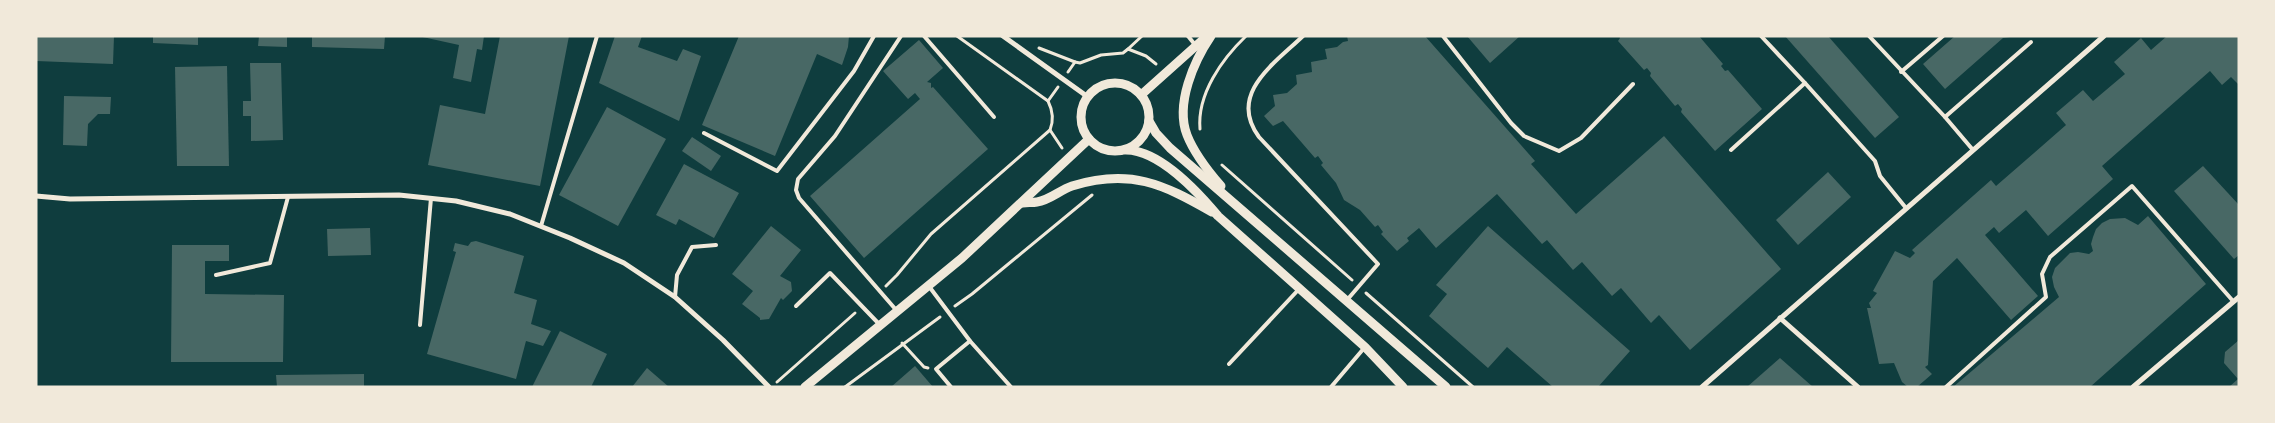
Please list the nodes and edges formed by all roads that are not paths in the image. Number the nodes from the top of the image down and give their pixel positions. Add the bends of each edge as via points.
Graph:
1 (597, 36) edge
2 (874, 36) edge
3 (901, 36) edge
4 (924, 36) edge
5 (1003, 36) edge
6 (1188, 36) edge
7 (1207, 36) edge
8 (1211, 36) edge
9 (1303, 36) edge
10 (1443, 36) edge
11 (1761, 36) edge
12 (1869, 36) edge
13 (1943, 36) edge
14 (2104, 36) edge
15 (2031, 42) dead end
16 (1196, 46) junction
17 (1901, 72) junction
18 (1634, 84) dead end
19 (1805, 84) junction
20 (1141, 95) junction
21 (1088, 97) junction
22 (994, 117) dead end
23 (1945, 117) junction
24 (1149, 121) junction
25 (704, 133) dead end
26 (1089, 139) junction
27 (1126, 150) junction
28 (1731, 150) dead end
29 (1973, 150) junction
30 (36, 196) edge
31 (288, 197) junction
32 (431, 198) junction
33 (1022, 203) junction
34 (1906, 208) junction
35 (1218, 216) junction
36 (1248, 216) junction
37 (541, 226) junction
38 (716, 245) dead end
39 (216, 275) dead end
40 (928, 285) junction
41 (1300, 288) junction
42 (675, 297) junction
43 (2239, 297) edge
44 (1347, 300) junction
45 (2233, 301) junction
46 (796, 306) dead end
47 (897, 311) junction
48 (1780, 318) junction
49 (420, 325) dead end
50 (880, 325) junction
51 (970, 341) junction
52 (1365, 347) junction
53 (1230, 364) dead end
54 (770, 387) edge
55 (805, 387) edge
56 (951, 387) edge
57 (1011, 387) edge
58 (1331, 387) edge
59 (1403, 387) edge
60 (1446, 387) edge
61 (1702, 387) edge
62 (1858, 387) edge
63 (1946, 387) edge
64 (2134, 387) edge

1 - 37 lane
2 - 25 lane via 854,71 777,170
3 - 47 lane via 835,136 798,179 796,190 799,198
4 - 22 lane
5 - 21 street
6 - 16 lane
7 - 16 street
8 - 36 street via 1190,80 1185,101 1185,125 1197,153 1215,179
9 - 44 lane via 1256,81 1251,91 1249,116 1259,137 1378,264
10 - 18 lane via 1524,136 1560,151 1581,138
11 - 19 lane
12 - 17 lane
13 - 17 lane
14 - 29 street
15 - 23 lane
16 - 20 street
17 - 23 lane
19 - 28 lane
19 - 34 lane via 1875,161 1880,176
20 - 21 street via 1125,84 1115,83 1097,89
20 - 24 street via 1146,102
21 - 26 street via 1081,116
23 - 29 lane
24 - 27 street via 1138,143
24 - 36 street via 1163,141
26 - 27 street via 1099,148
26 - 33 street
27 - 35 street via 1137,150 1159,161 1204,199
29 - 34 street
30 - 31 street via 70,199
31 - 32 street via 399,195
31 - 39 lane via 270,263
32 - 37 street via 510,214
32 - 49 lane
33 - 35 street via 1036,203 1087,182 1121,178 1148,181 1179,193
33 - 40 street
34 - 48 street
35 - 41 street
36 - 44 street
37 - 42 street via 624,263
38 - 42 lane via 692,247 677,275
40 - 47 street
40 - 51 lane
41 - 52 street
41 - 53 lane
42 - 54 street
43 - 45 street
44 - 60 street
45 - 63 lane via 2132,186 2050,257 2042,274 2046,297
45 - 64 street
46 - 50 lane via 830,273
47 - 50 street
48 - 61 street
48 - 62 street
50 - 55 street
51 - 56 lane via 936,369
51 - 57 lane
52 - 58 lane
52 - 59 street

